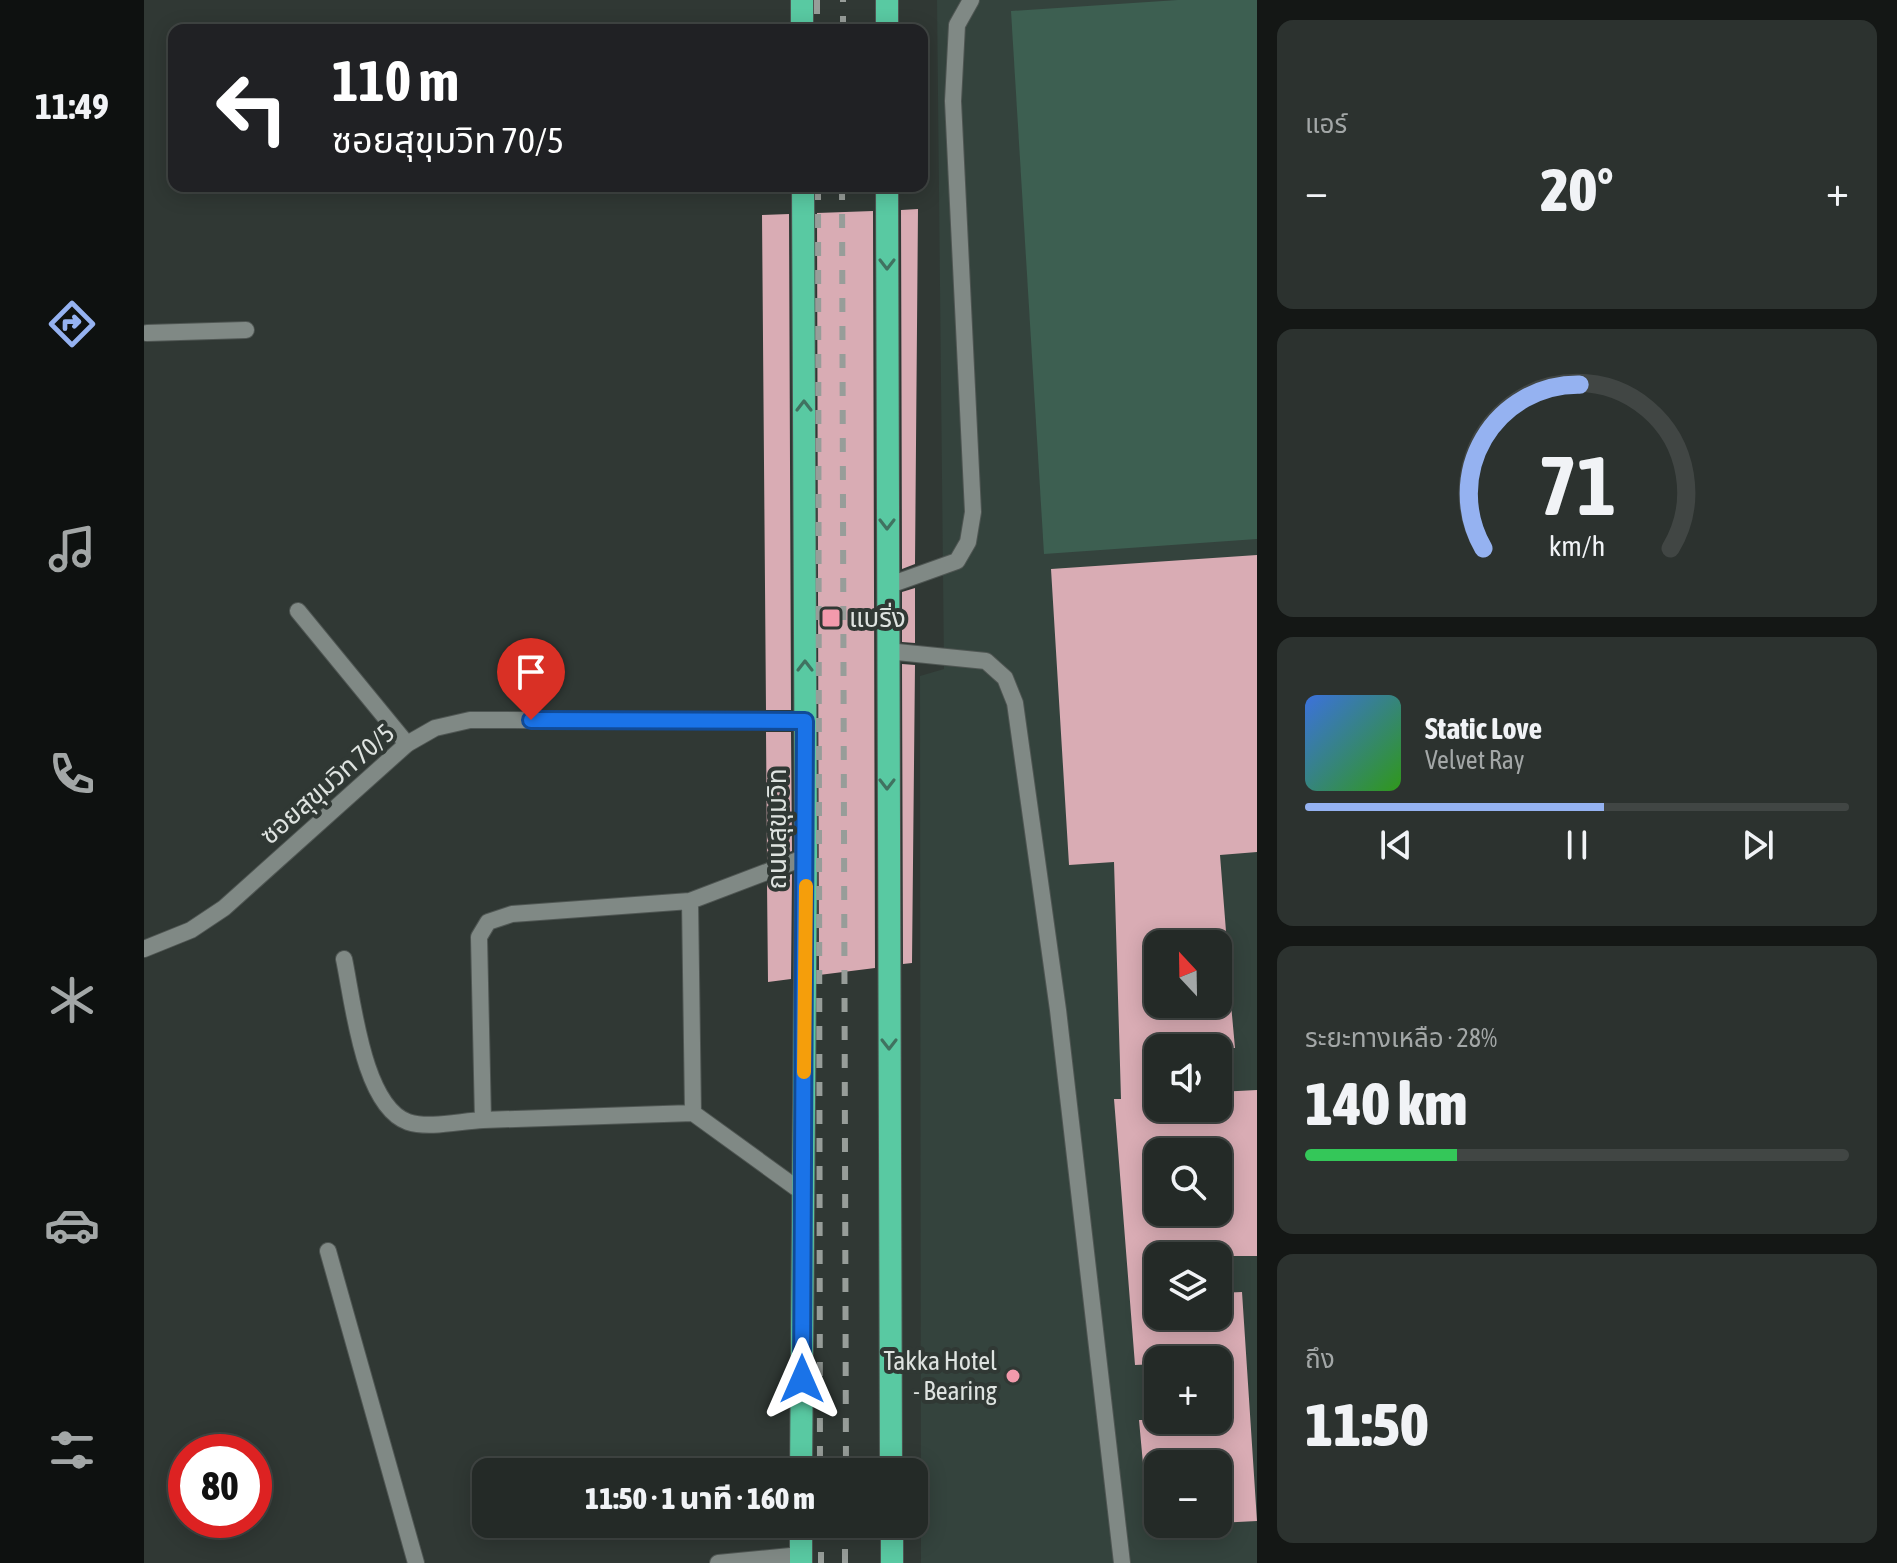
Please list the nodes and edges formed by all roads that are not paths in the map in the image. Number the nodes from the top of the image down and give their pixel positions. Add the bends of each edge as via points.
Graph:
1 (802, 0) edge
2 (887, 0) edge
3 (971, 0) edge
4 (802, 24) edge
5 (887, 24) edge
6 (803, 192) edge
7 (887, 192) edge
8 (246, 330) dead end
9 (147, 333) dead end
10 (887, 586) junction
11 (298, 611) dead end
12 (887, 651) junction
13 (805, 721) junction
14 (407, 744) junction
15 (806, 857) junction
16 (690, 901) junction
17 (144, 949) edge
18 (344, 959) dead end
19 (693, 1113) junction
20 (483, 1120) junction
21 (802, 1192) junction
22 (328, 1251) dead end
23 (801, 1458) edge
24 (891, 1458) edge
25 (801, 1538) edge
26 (892, 1538) edge
27 (801, 1559) edge
28 (416, 1563) edge
29 (718, 1563) edge
30 (892, 1563) edge
31 (1122, 1563) edge

1 - 4 highway
2 - 5 highway
3 - 10 street via 957,25 953,101 973,512 968,542 957,561
13 -> 6 highway, ถนนสุขุมวิท
7 -> 10 highway
8 - 9 street
10 - 12 highway
11 - 14 street
12 -> 24 highway
12 - 31 street via 986,661 1005,678 1015,703 1058,1010
13 - 14 street, ซอยสุขุมวิท 70/5 via 470,720 435,728
13 - 15 highway, ถนนสุขุมวิท
14 - 17 street, ซอยสุขุมวิท 70/5 via 224,908 191,930
15 - 16 street
15 - 21 highway, ถนนสุขุมวิท
16 - 19 street
16 - 20 street via 512,914 488,922 479,937
18 - 20 street via 381,1101 412,1123
19 - 20 street
19 - 21 street
21 - 23 highway, ถนนสุขุมวิท
22 - 28 street
25 - 27 highway
26 - 30 highway
27 - 29 street

